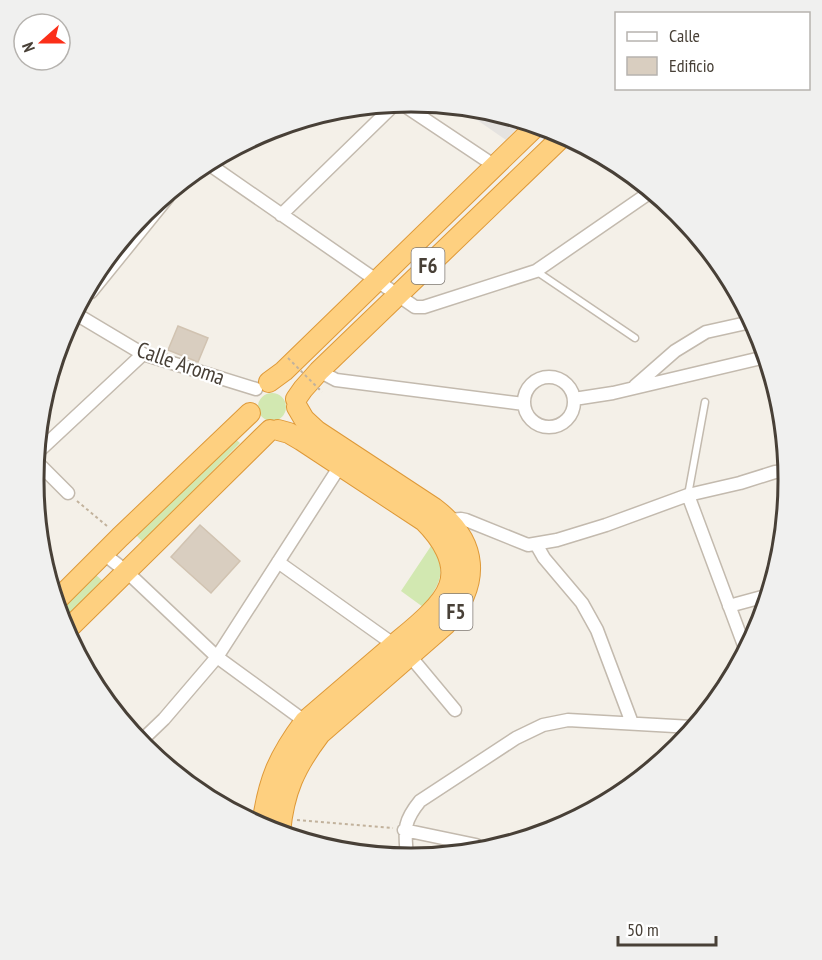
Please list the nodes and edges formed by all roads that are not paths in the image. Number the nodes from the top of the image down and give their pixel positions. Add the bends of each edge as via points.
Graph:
1 (414, 112) edge
2 (386, 113) edge
3 (530, 132) edge
4 (557, 142) edge
5 (495, 166) junction
6 (216, 169) edge
7 (644, 196) edge
8 (281, 215) junction
9 (128, 246) edge
10 (113, 265) edge
11 (536, 271) junction
12 (375, 281) junction
13 (397, 296) junction
14 (81, 317) edge
15 (744, 324) edge
16 (636, 338) dead end
17 (143, 354) junction
18 (758, 359) edge
19 (319, 371) junction
20 (263, 386) junction
21 (631, 389) junction
22 (574, 399) junction
23 (705, 402) dead end
24 (296, 403) junction
25 (524, 404) junction
26 (250, 413) junction
27 (274, 430) junction
28 (45, 445) edge
29 (340, 466) junction
30 (44, 469) edge
31 (778, 472) edge
32 (68, 493) road end
33 (687, 495) junction
34 (436, 516) junction
35 (536, 544) junction
36 (104, 554) junction
37 (278, 562) junction
38 (127, 572) junction
39 (62, 595) edge
40 (759, 598) edge
41 (729, 606) junction
42 (73, 625) edge
43 (742, 640) edge
44 (402, 650) junction
45 (217, 657) junction
46 (455, 710) dead end
47 (632, 723) junction
48 (683, 726) edge
49 (313, 727) junction
50 (147, 735) edge
51 (263, 817) edge
52 (281, 824) edge
53 (404, 830) junction
54 (466, 843) edge
55 (406, 848) edge

1 - 5 street
2 - 8 street
3 - 5 highway, F6
4 - 13 highway, F6
5 - 12 highway, F6
6 - 8 street
7 - 11 street
8 - 12 street
9 - 10 street
11 - 13 street via 424,307 415,307
11 - 16 lane
12 - 13 street
12 - 20 highway, F6 via 284,371
13 - 19 highway, F6
14 - 17 street, Calle Aroma
15 - 21 street via 706,332 675,351
17 - 20 street, Calle Aroma
17 - 28 street
18 - 21 street
19 - 24 highway, F6
19 - 25 street via 336,380
20 - 24 highway, F5 via 282,384 293,393
20 - 26 highway via 252,394
21 - 22 street
22 - 25 street via 566,383 551,377 528,387
22 - 25 street via 572,414 552,428 530,419
23 - 33 lane
24 - 27 highway via 291,422
24 - 34 highway, F5 via 304,419 317,431
26 - 27 highway, F5 via 257,424
26 - 36 highway
27 - 29 highway, F5 via 301,440
27 - 38 highway
29 - 34 highway, F5
29 - 37 street
30 - 32 street
31 - 33 street
33 - 35 street via 606,525
33 - 41 street
34 - 35 street via 466,520 528,545
34 - 44 highway, F5 via 435,532 451,568 450,586
35 - 47 street via 582,603 597,630
36 - 38 street
36 - 39 highway
37 - 44 street
37 - 45 street
38 - 42 highway
38 - 45 street
40 - 41 street
41 - 43 street
44 - 46 street
44 - 49 highway, F5
45 - 49 street
45 - 50 street
47 - 48 street
47 - 53 street via 568,720 529,730 420,801
49 - 51 highway, F5 via 292,739 280,759 266,796
49 - 52 highway, F5 via 288,789
53 - 54 street
53 - 55 street

